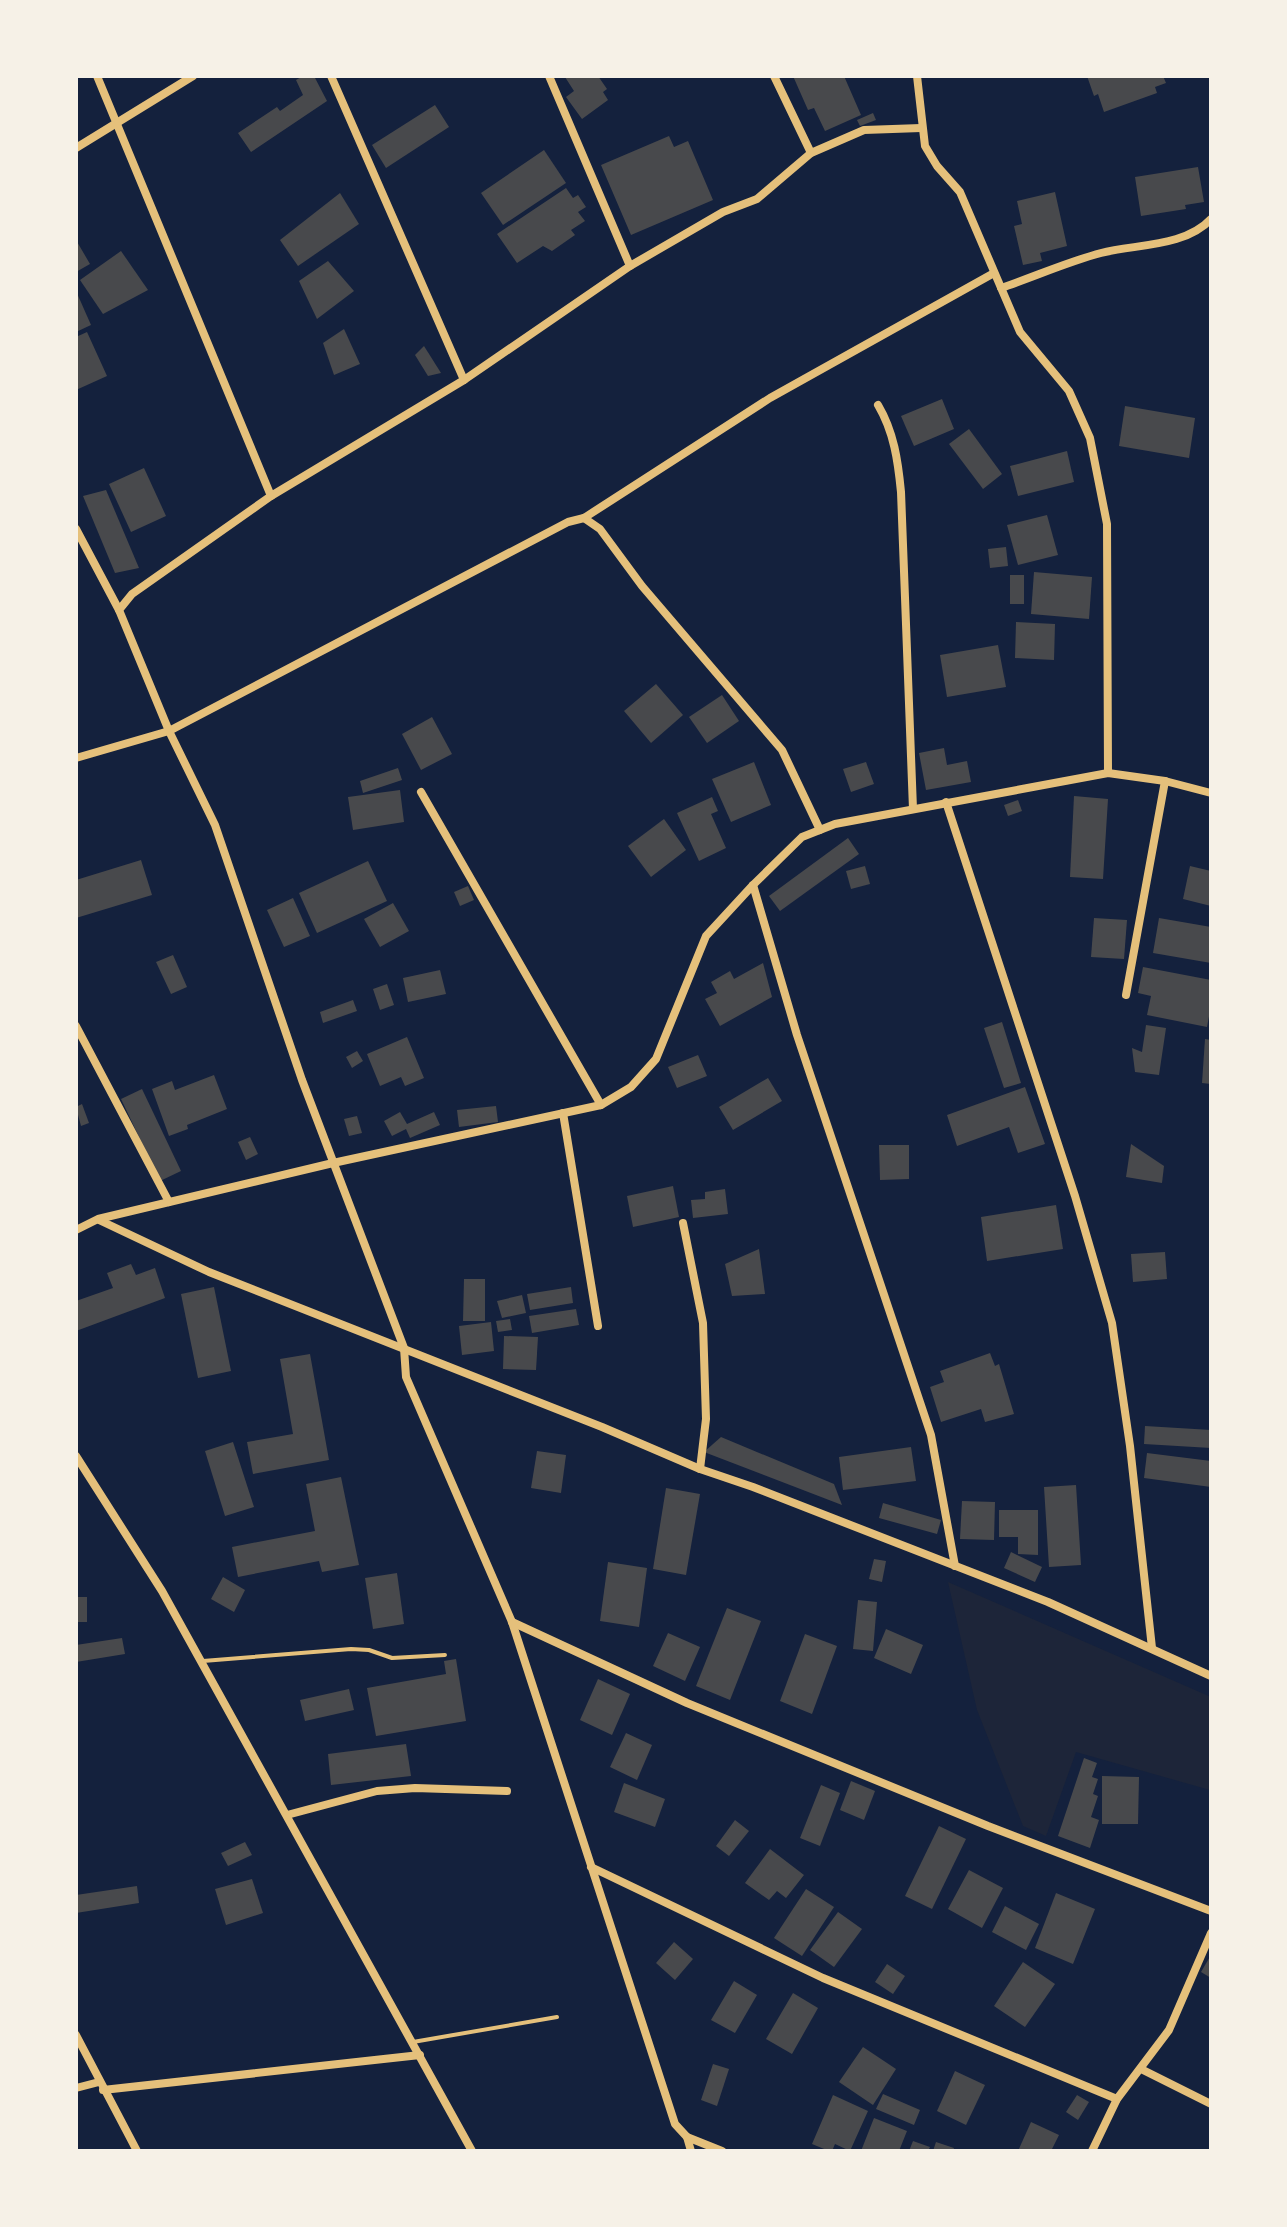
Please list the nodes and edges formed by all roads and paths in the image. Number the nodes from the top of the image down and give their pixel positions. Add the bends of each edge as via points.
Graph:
1 (97, 76) edge
2 (193, 76) edge
3 (331, 76) edge
4 (549, 76) edge
5 (774, 76) edge
6 (917, 76) edge
7 (115, 124) junction
8 (921, 128) junction
9 (76, 148) edge
10 (811, 153) junction
11 (1211, 219) edge
12 (630, 266) junction
13 (994, 273) junction
14 (1001, 288) junction
15 (464, 380) junction
16 (878, 405) dead end
17 (271, 496) junction
18 (584, 518) junction
19 (76, 529) edge
20 (85, 549) junction
21 (76, 554) edge
22 (119, 610) junction
23 (169, 731) junction
24 (76, 758) edge
25 (1108, 773) junction
26 (1165, 781) junction
27 (421, 792) dead end
28 (1211, 793) edge
29 (946, 802) junction
30 (913, 809) junction
31 (820, 830) junction
32 (753, 885) junction
33 (1126, 995) dead end
34 (76, 1026) edge
35 (601, 1105) junction
36 (563, 1113) junction
37 (333, 1163) junction
38 (169, 1202) junction
39 (98, 1219) junction
40 (683, 1223) dead end
41 (76, 1230) edge
42 (598, 1326) dead end
43 (404, 1348) junction
44 (76, 1456) edge
45 (700, 1469) junction
46 (955, 1566) junction
47 (512, 1622) junction
48 (1152, 1648) junction
49 (445, 1655) dead end
50 (201, 1661) junction
51 (1211, 1676) edge
52 (507, 1791) dead end
53 (287, 1815) junction
54 (591, 1867) junction
55 (1211, 1911) edge
56 (1211, 1933) edge
57 (557, 2017) dead end
58 (76, 2035) edge
59 (413, 2042) junction
60 (420, 2055) junction
61 (1141, 2069) junction
62 (101, 2086) junction
63 (76, 2088) edge
64 (1117, 2099) junction
65 (1211, 2104) edge
66 (687, 2137) junction
67 (137, 2151) edge
68 (472, 2151) edge
69 (691, 2151) edge
70 (722, 2151) edge
71 (1092, 2151) edge

1 - 7 street
2 - 7 street
3 - 15 street
4 - 12 street
5 - 10 street
6 - 8 street
7 - 9 street
7 - 17 street
8 - 10 street via 864,130
8 - 13 street via 937,166 960,192
10 - 12 street via 757,199 723,212
11 - 14 street via 1201,230 1180,238 1100,253
12 - 15 street
13 - 14 street
13 - 18 street via 782,391
14 - 25 street via 1020,332 1069,391 1090,438 1107,524
15 - 17 street
16 - 30 street via 892,434 901,492
17 - 22 street via 132,594
18 - 23 street
18 - 31 street via 600,529 782,750
19 - 20 street
20 - 21 street
20 - 22 street
22 - 23 street
23 - 24 street
23 - 37 street via 215,825
25 - 26 street
25 - 29 street
26 - 28 street
26 - 33 street
27 - 35 street
29 - 30 street
29 - 48 street via 1112,1323
30 - 31 street
31 - 32 street via 802,837
32 - 35 street via 706,936 656,1059 631,1087
32 - 46 street via 797,1035 931,1435
34 - 38 street
35 - 36 street
36 - 37 street
36 - 42 street
37 - 38 street
37 - 43 street
38 - 39 street
39 - 41 street
39 - 43 street via 209,1272
40 - 45 street via 703,1323 706,1419
43 - 45 street
43 - 47 street via 406,1377
44 - 50 street
45 - 46 street
46 - 48 street
47 - 54 street
47 - 55 street via 687,1703
48 - 51 street
49 - 50 lane via 392,1658 351,1649
50 - 53 street
52 - 53 street via 377,1791
53 - 59 street
54 - 64 street via 823,1978
54 - 66 street via 675,2124
56 - 61 street via 1169,2030
57 - 59 lane
58 - 62 street
59 - 60 street
60 - 62 street
60 - 68 street
61 - 64 street
61 - 65 street
62 - 63 street
62 - 67 street
64 - 71 street
66 - 69 street
66 - 70 street

